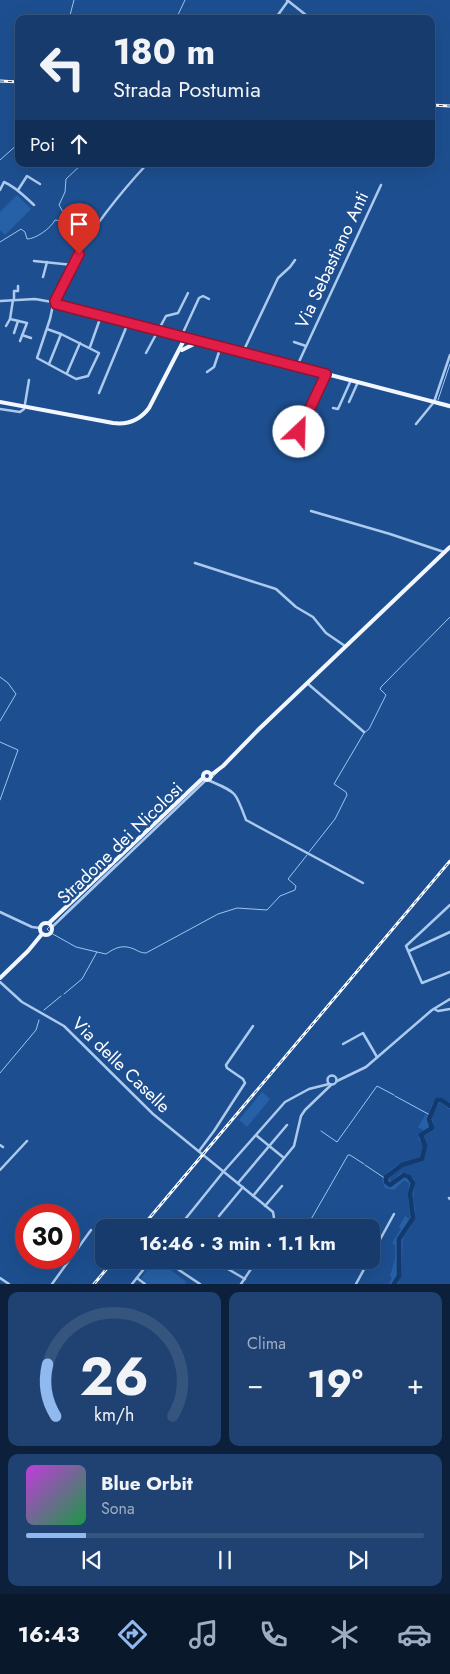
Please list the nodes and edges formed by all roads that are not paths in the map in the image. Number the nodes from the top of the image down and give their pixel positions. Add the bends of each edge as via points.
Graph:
1 (288, 0) edge
2 (278, 15) edge
3 (306, 15) edge
4 (144, 167) edge
5 (0, 180) edge
6 (4, 182) junction
7 (40, 184) dead end
8 (381, 185) dead end
9 (0, 190) edge
10 (18, 190) junction
11 (34, 204) dead end
12 (295, 260) dead end
13 (34, 261) dead end
14 (47, 262) junction
15 (73, 265) junction
16 (43, 277) dead end
17 (18, 286) dead end
18 (188, 293) dead end
19 (14, 300) junction
20 (209, 300) dead end
21 (0, 301) edge
22 (54, 303) junction
23 (101, 316) junction
24 (10, 319) junction
25 (18, 321) junction
26 (128, 322) junction
27 (6, 326) dead end
28 (47, 329) junction
29 (159, 330) junction
30 (14, 334) dead end
31 (61, 334) junction
32 (22, 335) junction
33 (31, 338) dead end
34 (20, 341) dead end
35 (186, 341) junction
36 (294, 342) dead end
37 (80, 343) junction
38 (221, 346) junction
39 (306, 346) junction
40 (90, 347) junction
41 (243, 352) junction
42 (146, 353) dead end
43 (450, 356) edge
44 (49, 364) junction
45 (297, 366) junction
46 (207, 372) dead end
47 (67, 373) junction
48 (326, 374) junction
49 (30, 380) dead end
50 (351, 380) junction
51 (358, 382) junction
52 (99, 393) dead end
53 (0, 402) edge
54 (349, 402) dead end
55 (434, 402) junction
56 (22, 406) junction
57 (450, 406) edge
58 (333, 408) dead end
59 (0, 409) edge
60 (416, 424) dead end
61 (299, 432) dead end
62 (311, 511) dead end
63 (448, 550) edge
64 (195, 563) dead end
65 (345, 646) junction
66 (307, 683) junction
67 (364, 732) dead end
68 (207, 778) junction
69 (363, 883) dead end
70 (450, 905) edge
71 (0, 912) edge
72 (50, 925) junction
73 (40, 928) junction
74 (450, 933) edge
75 (42, 934) junction
76 (409, 951) junction
77 (450, 972) edge
78 (0, 978) edge
79 (0, 982) edge
80 (450, 998) edge
81 (434, 1009) junction
82 (450, 1009) edge
83 (253, 1026) dead end
84 (343, 1044) dead end
85 (377, 1058) junction
86 (350, 1075) junction
87 (335, 1076) junction
88 (328, 1078) junction
89 (337, 1081) junction
90 (330, 1084) junction
91 (318, 1085) junction
92 (287, 1125) dead end
93 (256, 1135) junction
94 (27, 1141) dead end
95 (269, 1146) junction
96 (199, 1150) junction
97 (284, 1158) junction
98 (0, 1170) edge
99 (224, 1171) junction
100 (238, 1183) junction
101 (282, 1186) dead end
102 (243, 1187) junction
103 (253, 1196) junction
104 (265, 1206) junction
105 (394, 1214) dead end
106 (219, 1216) dead end
107 (185, 1219) edge
108 (273, 1219) edge
109 (91, 1230) dead end
110 (380, 1240) edge
111 (144, 1269) edge
112 (177, 1269) edge
113 (228, 1269) edge
114 (251, 1269) edge
115 (364, 1269) edge
116 (0, 1278) edge
117 (137, 1278) junction
118 (245, 1279) junction
119 (9, 1284) edge
120 (52, 1284) edge
121 (132, 1284) edge
122 (145, 1284) edge
123 (200, 1284) edge
124 (241, 1284) edge
125 (356, 1284) edge

1 - 2 street
1 - 3 street
4 - 15 street via 85,242
5 - 6 street
6 - 9 street
6 - 10 street
7 - 10 street via 27,176
8 - 39 street, Via Sebastiano Anti
10 - 11 street
12 - 41 street via 278,278
13 - 14 street
14 - 15 street
14 - 16 street
15 - 22 street
17 - 19 street
18 - 29 street via 178,313 166,316
19 - 21 street
19 - 22 street via 35,299
19 - 24 street
20 - 35 street via 203,296 199,298
22 - 23 street
22 - 28 street
23 - 26 street
23 - 40 street
24 - 25 street
24 - 27 street
25 - 30 street
25 - 32 street via 27,323
26 - 29 street
26 - 52 street
28 - 31 street
28 - 44 street via 37,358
29 - 35 street
29 - 42 street
31 - 37 street
31 - 44 street
32 - 33 street
32 - 34 street
35 - 38 main road
35 - 56 main road via 150,407 133,422 115,424
36 - 39 street, Via Sebastiano Anti
37 - 40 street
37 - 47 street
38 - 41 main road
38 - 46 street via 214,367
39 - 45 street, Via Sebastiano Anti
40 - 47 street via 100,353 88,376 76,379
41 - 45 main road
43 - 55 street
44 - 47 street
45 - 48 main road
48 - 50 main road
48 - 61 street
49 - 56 street
50 - 51 main road
50 - 58 street via 338,410
51 - 54 street
51 - 55 main road
53 - 56 main road
55 - 57 main road
55 - 60 street
56 - 59 street via 20,412
62 - 63 street, Stradone dei Nicolosi
63 - 65 main road, Stradone dei Nicolosi
64 - 65 street via 276,589
65 - 66 main road, Stradone dei Nicolosi
66 - 67 street
66 - 68 main road, Stradone dei Nicolosi
68 - 69 street, Stradone dei Nicolosi via 234,793 246,820
68 - 72 main road, Stradone dei Nicolosi
70 - 76 street via 406,946
71 - 73 street
72 - 73 main road, Stradone dei Nicolosi via 43,924
72 - 75 main road, Stradone dei Nicolosi via 50,934
73 - 75 main road
74 - 76 street
75 - 78 main road
76 - 77 street via 422,983
79 - 96 street, Via delle Caselle via 22,1002 64,1026 146,1108
80 - 81 street
81 - 82 street
81 - 85 street
83 - 96 street via 226,1065 245,1083
84 - 85 street via 363,1032
85 - 86 street
86 - 87 street
86 - 89 street
87 - 88 street
87 - 89 street
88 - 90 street
88 - 91 street
89 - 90 street
90 - 91 street
90 - 97 street via 301,1116 294,1146
91 - 93 street via 285,1102
92 - 95 street
93 - 95 street
93 - 99 street
94 - 98 street
95 - 97 street
95 - 100 street
96 - 99 street, Via delle Caselle
97 - 103 street
99 - 100 street, Via delle Caselle
99 - 107 street
100 - 102 street, Via delle Caselle
101 - 104 street
102 - 103 street, Via delle Caselle
102 - 106 street
103 - 104 street, Via delle Caselle
104 - 108 street via 274,1214
105 - 110 street
109 - 120 street
111 - 117 street
112 - 123 street
113 - 118 street
114 - 118 street
115 - 125 street
116 - 119 street
117 - 121 street
117 - 122 street
118 - 124 street

